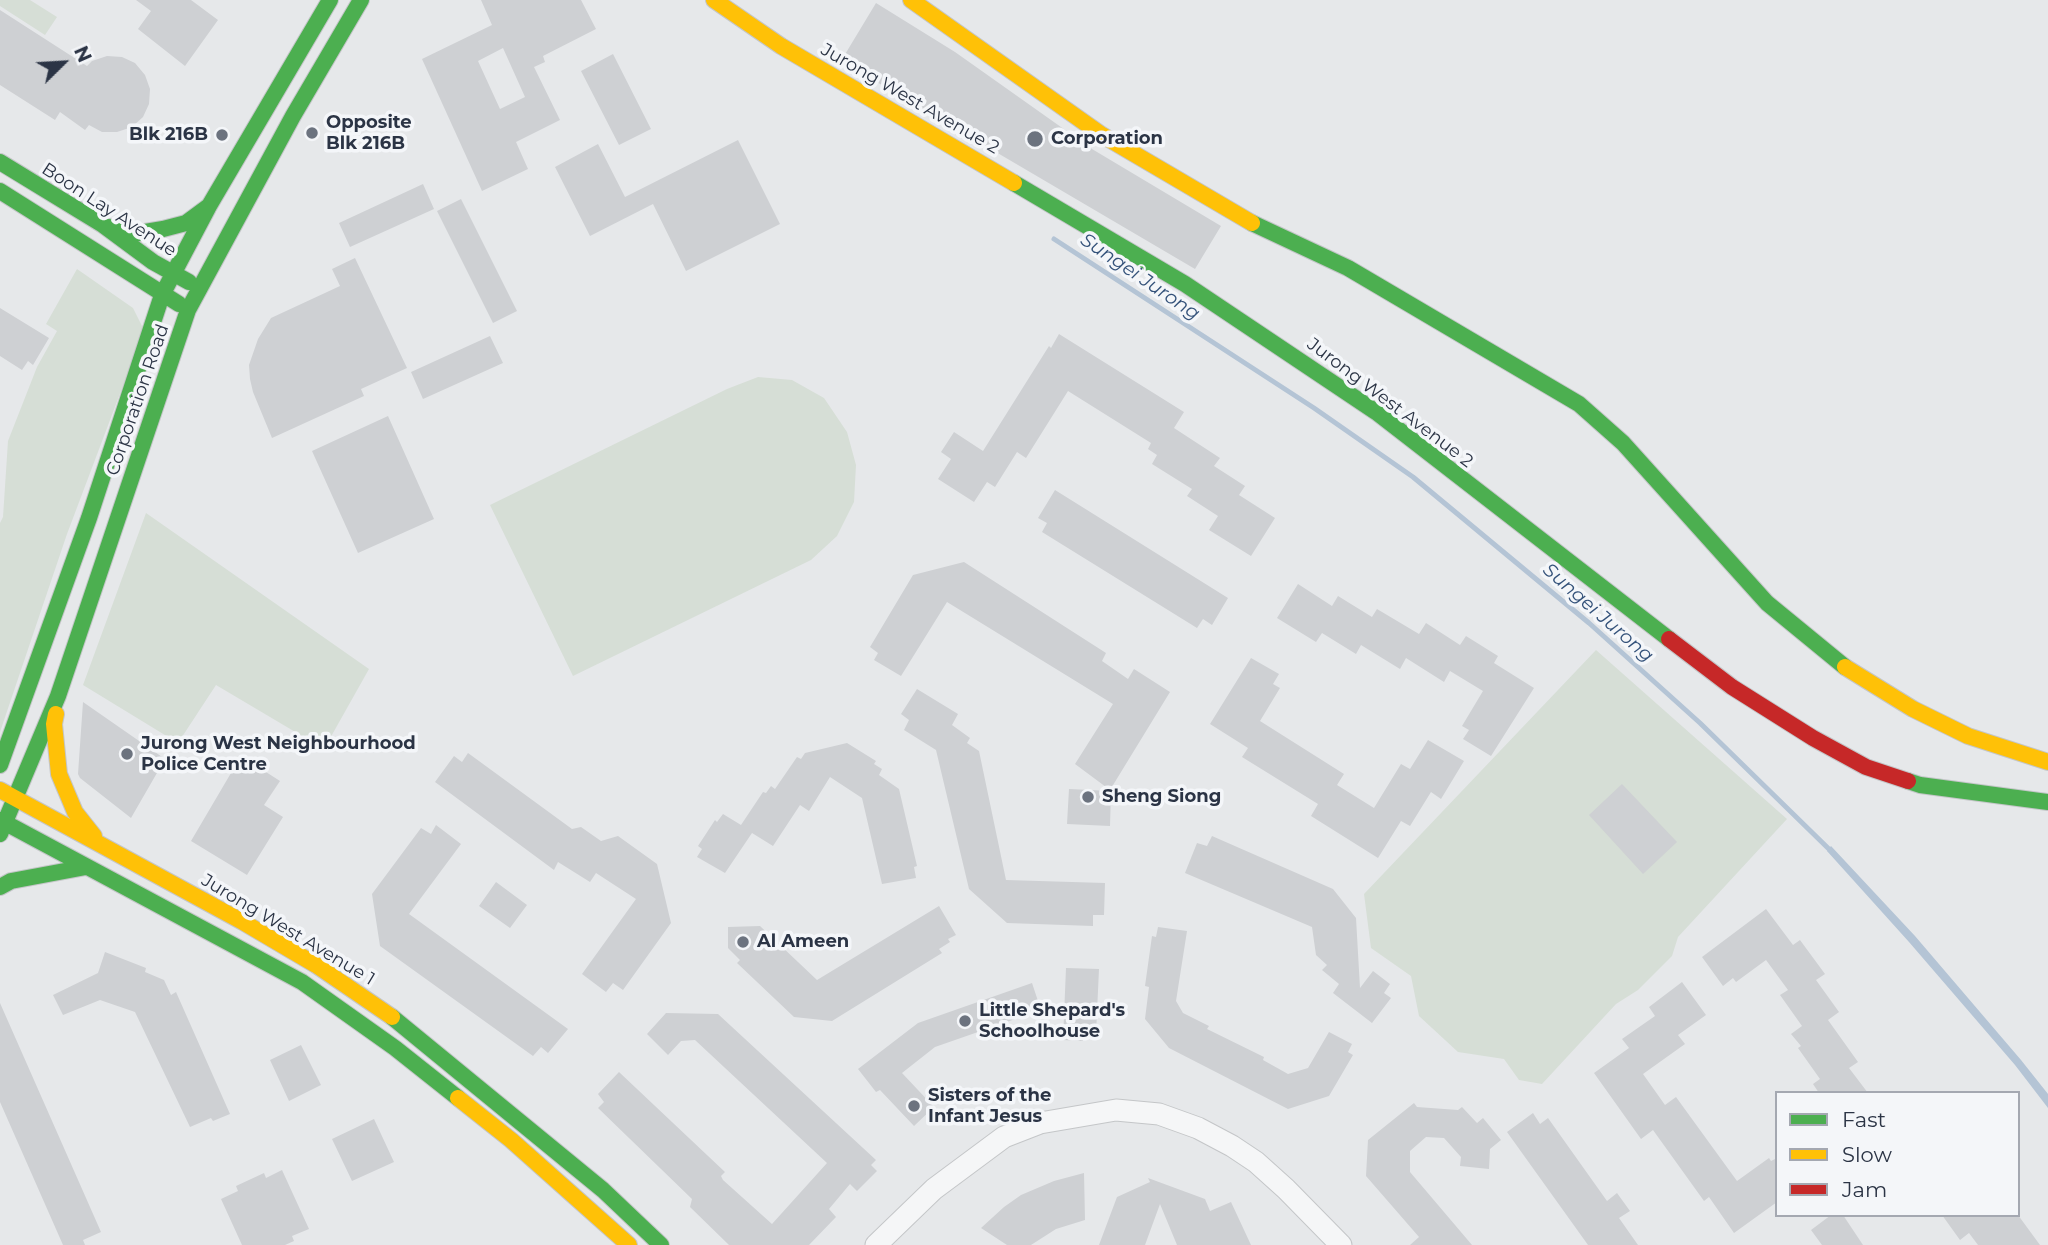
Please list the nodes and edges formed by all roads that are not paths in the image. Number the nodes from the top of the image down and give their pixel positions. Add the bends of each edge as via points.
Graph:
1 (330, 0) edge
2 (361, 0) edge
3 (714, 0) edge
4 (911, 0) edge
5 (0, 162) edge
6 (0, 191) edge
7 (209, 206) junction
8 (103, 225) junction
9 (173, 274) junction
10 (199, 287) junction
11 (162, 295) junction
12 (188, 310) junction
13 (58, 696) junction
14 (2048, 762) edge
15 (0, 765) edge
16 (0, 790) edge
17 (16, 797) junction
18 (2048, 802) edge
19 (2, 826) edge
20 (99, 842) junction
21 (86, 867) junction
22 (0, 887) edge
23 (629, 1245) edge
24 (661, 1245) edge
25 (876, 1245) edge
26 (1341, 1245) edge

1 - 7 main road, Corporation Road
2 - 10 main road, Corporation Road
3 - 18 main road, Jurong West Avenue 2 via 781,46 1174,277 1288,351 1376,412 1732,687 1813,738 1866,767 1920,785
4 - 14 main road via 1102,135 1240,217 1348,268 1579,404 1623,443 1767,603 1827,654 1913,709 1968,736
5 - 8 main road, Boon Lay Avenue
6 - 11 main road
7 - 8 main road via 186,223 133,234
7 - 9 main road, Corporation Road
8 - 9 main road, Boon Lay Avenue
9 - 10 main road, Boon Lay Avenue
9 - 11 main road, Corporation Road
10 - 12 main road, Corporation Road
11 - 12 main road
11 - 15 main road, Corporation Road via 89,518
12 - 13 main road, Corporation Road
13 - 17 main road, Corporation Road
13 - 20 main road via 54,724 59,774 75,812
16 - 17 main road, Jurong West Avenue 1
17 - 19 main road, Corporation Road
17 - 20 main road, Jurong West Avenue 1
19 - 21 main road
20 - 24 main road, Jurong West Avenue 1 via 316,965 407,1028 603,1190
21 - 22 main road
21 - 23 main road via 302,982 511,1140
25 - 26 street via 934,1189 1004,1137 1040,1123 1116,1110 1158,1114 1231,1146 1256,1162

